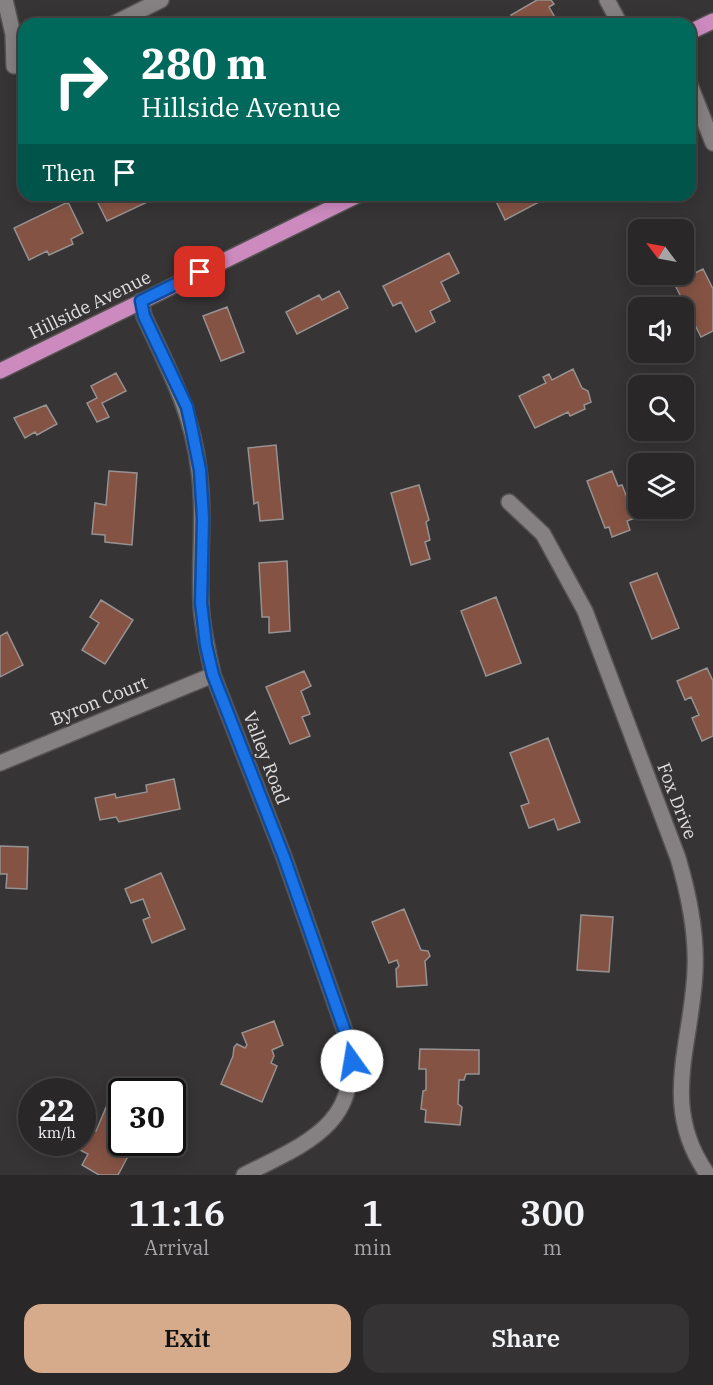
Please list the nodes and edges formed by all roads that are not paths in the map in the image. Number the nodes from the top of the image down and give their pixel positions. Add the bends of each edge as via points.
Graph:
1 (5, 0) edge
2 (161, 0) edge
3 (607, 0) edge
4 (125, 18) edge
5 (617, 18) edge
6 (713, 21) edge
7 (696, 29) edge
8 (13, 66) edge
9 (696, 100) edge
10 (713, 143) edge
11 (346, 201) edge
12 (141, 301) junction
13 (0, 371) edge
14 (509, 502) dead end
15 (213, 675) junction
16 (0, 763) edge
17 (244, 1175) edge
18 (708, 1175) edge

1 - 8 street via 13,34
2 - 4 street
3 - 5 street
6 - 7 main road
9 - 10 street
11 - 12 main road, Hillside Avenue
12 - 13 main road, Hillside Avenue
12 - 15 street, Valley Road via 144,316 187,407 200,470 201,603
14 - 18 street, Fox Drive via 543,534 585,611 681,867 693,922 696,969 680,1094 689,1144
15 - 16 street, Byron Court
15 - 17 street, Valley Road via 284,857 352,1061 346,1100 324,1131

